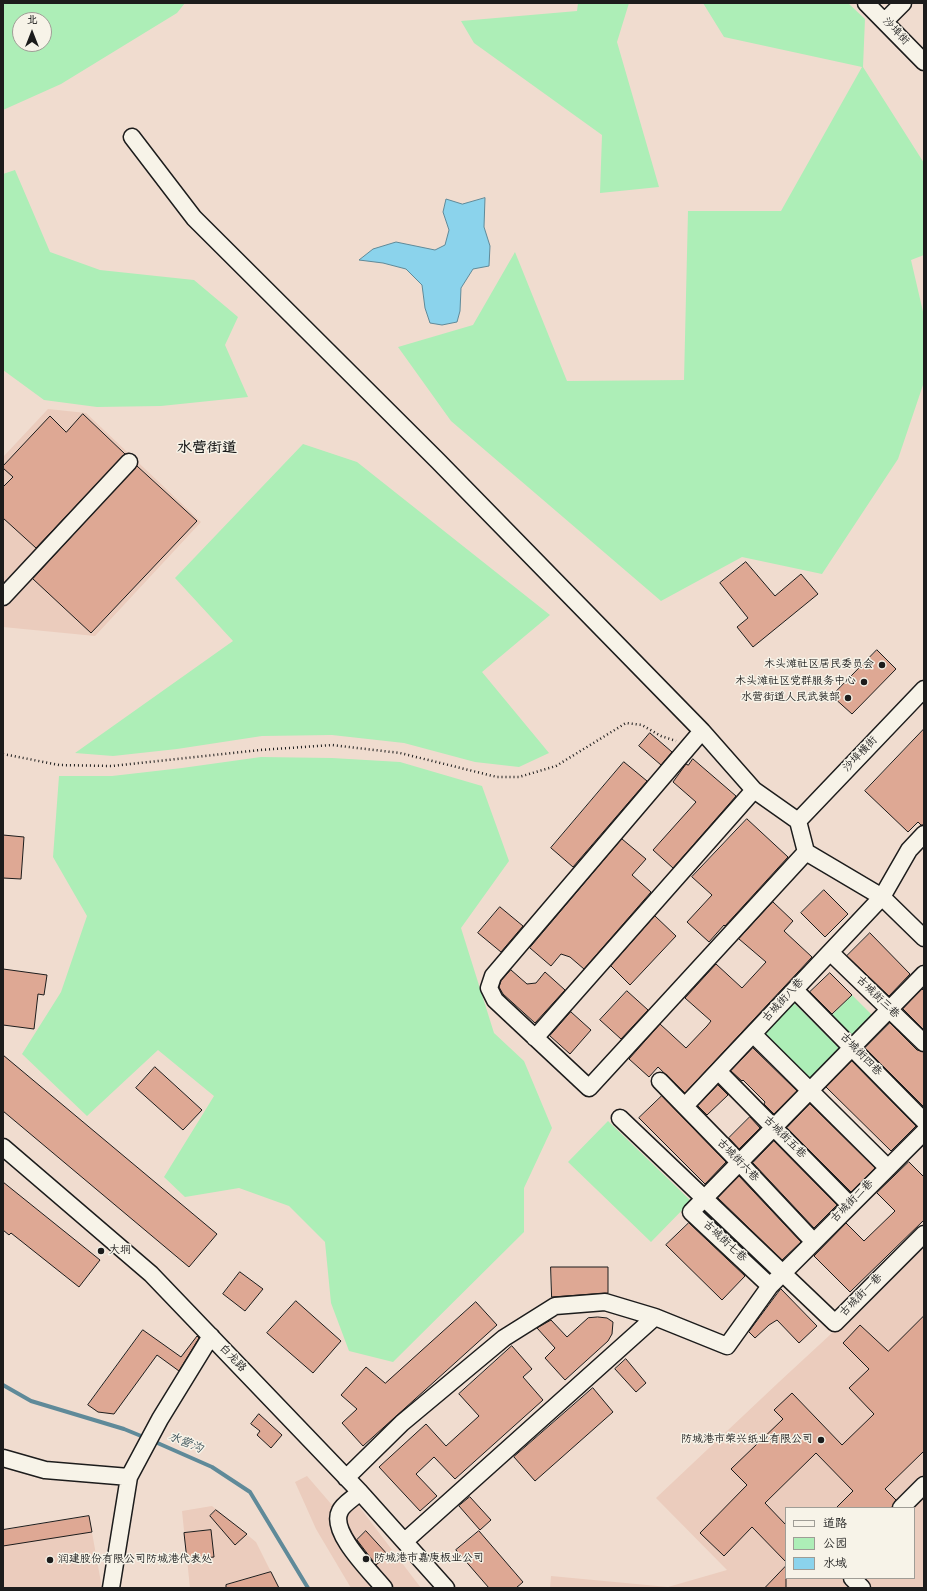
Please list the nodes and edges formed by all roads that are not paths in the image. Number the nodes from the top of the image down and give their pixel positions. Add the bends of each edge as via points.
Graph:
1 (866, 3) edge
2 (903, 3) edge
3 (885, 21) junction
4 (924, 62) edge
5 (132, 137) dead end
6 (129, 462) dead end
7 (3, 597) edge
8 (924, 689) edge
9 (702, 731) junction
10 (754, 790) junction
11 (798, 821) junction
12 (924, 834) edge
13 (806, 852) junction
14 (882, 897) junction
15 (924, 938) edge
16 (830, 952) junction
17 (924, 974) edge
18 (795, 990) junction
19 (889, 1009) junction
20 (753, 1034) junction
21 (535, 1038) junction
22 (924, 1043) edge
23 (852, 1047) junction
24 (718, 1071) junction
25 (660, 1081) dead end
26 (810, 1090) junction
27 (685, 1106) junction
28 (620, 1118) dead end
29 (924, 1121) edge
30 (773, 1128) junction
31 (924, 1132) edge
32 (3, 1147) edge
33 (739, 1162) junction
34 (888, 1168) junction
35 (704, 1198) junction
36 (850, 1205) junction
37 (924, 1234) edge
38 (813, 1242) junction
39 (783, 1273) junction
40 (770, 1286) junction
41 (655, 1317) junction
42 (211, 1336) junction
43 (3, 1458) edge
44 (129, 1477) junction
45 (346, 1478) junction
46 (924, 1485) edge
47 (360, 1492) junction
48 (902, 1507) edge
49 (405, 1541) junction
50 (853, 1579) edge
51 (110, 1588) edge
52 (384, 1588) edge
53 (446, 1588) edge
54 (862, 1588) edge

1 - 3 street, 沙埠街
2 - 3 street
3 - 4 street, 沙埠街
5 - 9 street via 194,218 438,461
6 - 7 street
8 - 11 street, 沙埠横街
9 - 10 street
9 - 21 street via 493,976 489,988 495,1000
10 - 11 street
10 - 21 street
11 - 13 street
12 - 14 street, 古城街八巷 via 909,850
13 - 14 street
13 - 21 street via 588,1088
14 - 15 street
14 - 16 street, 古城街八巷
16 - 18 street, 古城街八巷
16 - 19 street, 古城街三巷
17 - 19 street
18 - 20 street, 古城街八巷
18 - 23 street, 古城街四巷
19 - 22 street, 古城街三巷
19 - 23 street
20 - 24 street, 古城街八巷
20 - 26 street
23 - 26 street
23 - 29 street, 古城街四巷
24 - 27 street, 古城街八巷
24 - 30 street, 古城街五巷
25 - 27 street, 古城街六巷
26 - 30 street
26 - 34 street
27 - 33 street, 古城街六巷
28 - 35 street, 古城街七巷
30 - 33 street
30 - 36 street, 古城街五巷
31 - 34 street, 古城街二巷
32 - 42 street, 白龙路 via 151,1274
33 - 35 street
33 - 38 street, 古城街六巷
34 - 36 street, 古城街二巷
35 - 39 street, 古城街七巷
35 - 40 street, 古城街七巷 via 691,1212
36 - 38 street, 古城街二巷
37 - 39 street, 古城街一巷 via 835,1323
38 - 39 street, 古城街二巷
39 - 40 street, 古城街二巷
40 - 41 street, 古城街二巷 via 727,1346
41 - 45 street via 605,1302 555,1306 504,1338 402,1423
41 - 49 street
42 - 44 street
42 - 45 street, 白龙路
43 - 44 street via 45,1470
44 - 51 street
45 - 47 street, 白龙路
46 - 48 street
47 - 49 street, 白龙路
47 - 52 street via 340,1510 337,1521 344,1539
49 - 53 street, 白龙路
50 - 54 street

